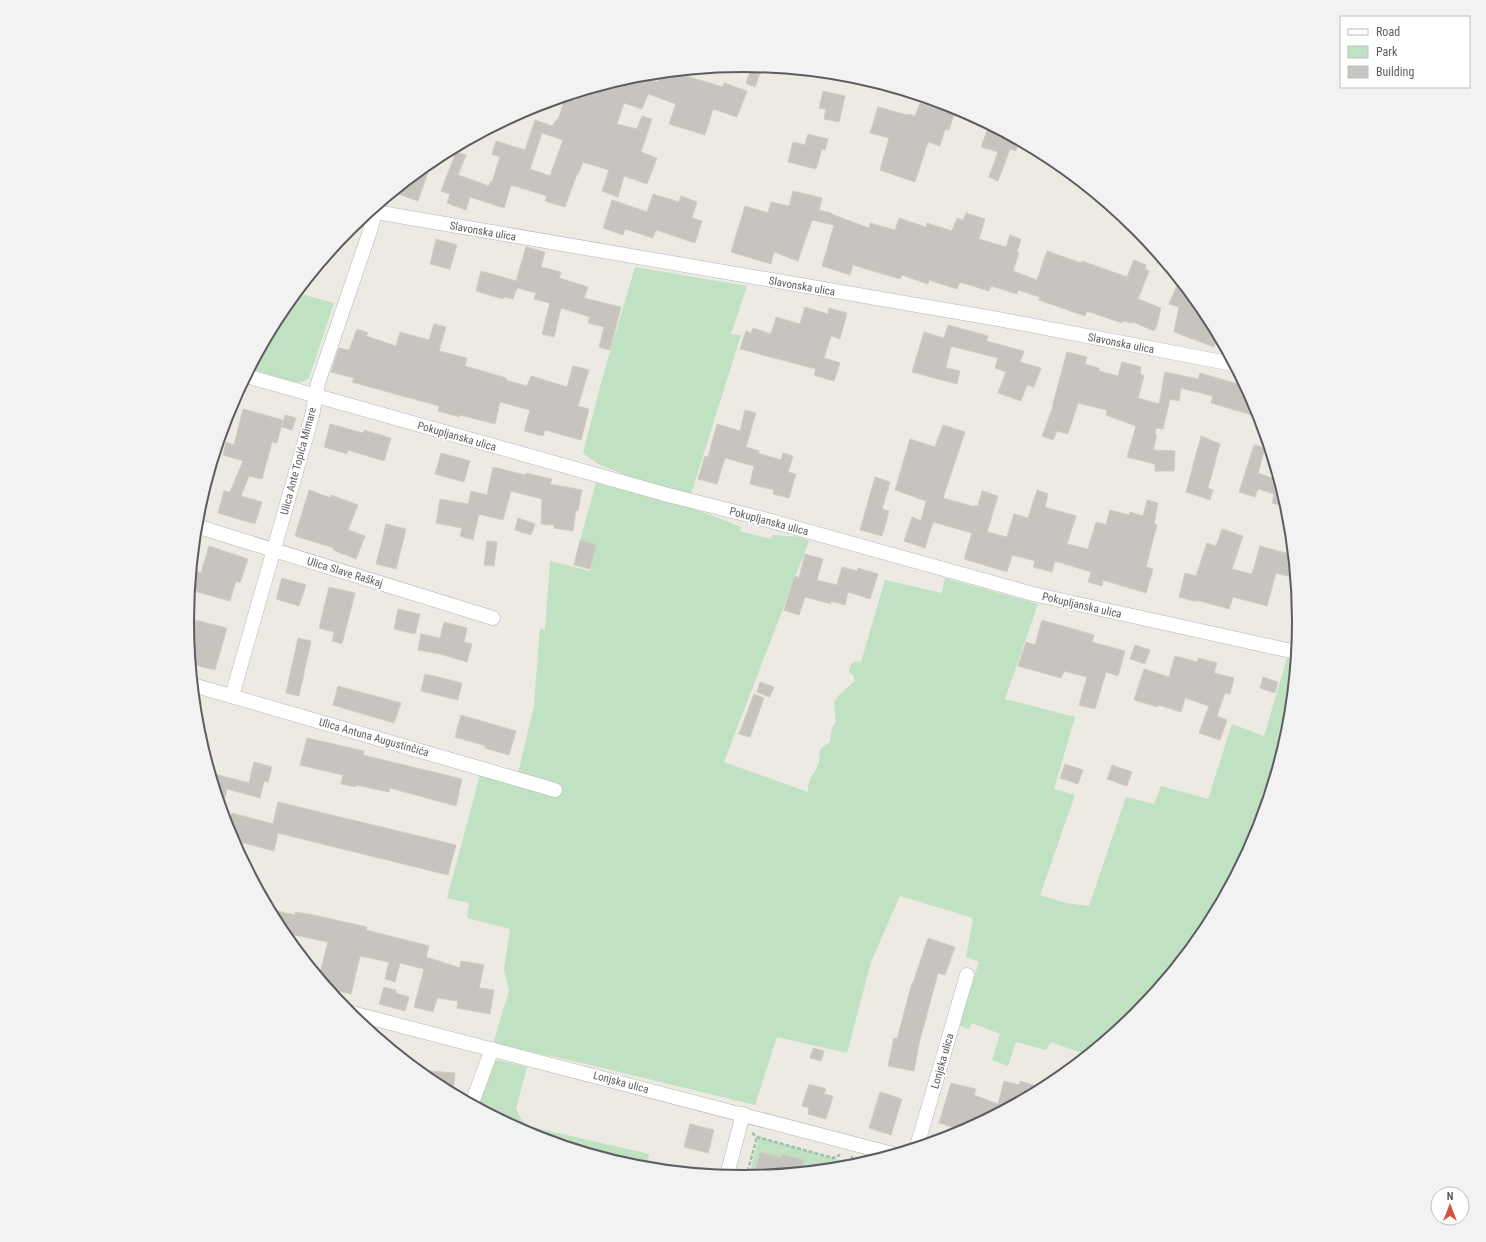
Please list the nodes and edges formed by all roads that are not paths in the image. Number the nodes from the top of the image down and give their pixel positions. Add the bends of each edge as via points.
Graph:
1 (378, 211) edge
2 (373, 216) edge
3 (1227, 363) edge
4 (251, 378) edge
5 (315, 396) junction
6 (203, 528) edge
7 (274, 550) junction
8 (493, 618) dead end
9 (1291, 651) edge
10 (198, 686) edge
11 (232, 696) junction
12 (554, 790) dead end
13 (967, 975) dead end
14 (362, 1016) edge
15 (492, 1049) junction
16 (474, 1099) edge
17 (741, 1121) junction
18 (918, 1141) edge
19 (882, 1152) edge
20 (729, 1170) edge

1 - 3 street, Slavonska ulica via 998,319
2 - 5 street, Ulica Ante Topića Mimare
4 - 5 street, Pokupljanska ulica
5 - 7 street, Ulica Ante Topića Mimare via 312,416
5 - 9 street, Pokupljanska ulica via 1033,594
6 - 7 street, Ulica Slave Raškaj
7 - 8 street, Ulica Slave Raškaj
7 - 11 street, Ulica Ante Topića Mimare
10 - 11 street, Ulica Antuna Augustinčića
11 - 12 street, Ulica Antuna Augustinčića
13 - 18 street, Lonjska ulica
14 - 15 street, Lonjska ulica
15 - 16 street
15 - 17 street, Lonjska ulica
17 - 19 street, Lonjska ulica
17 - 20 street

